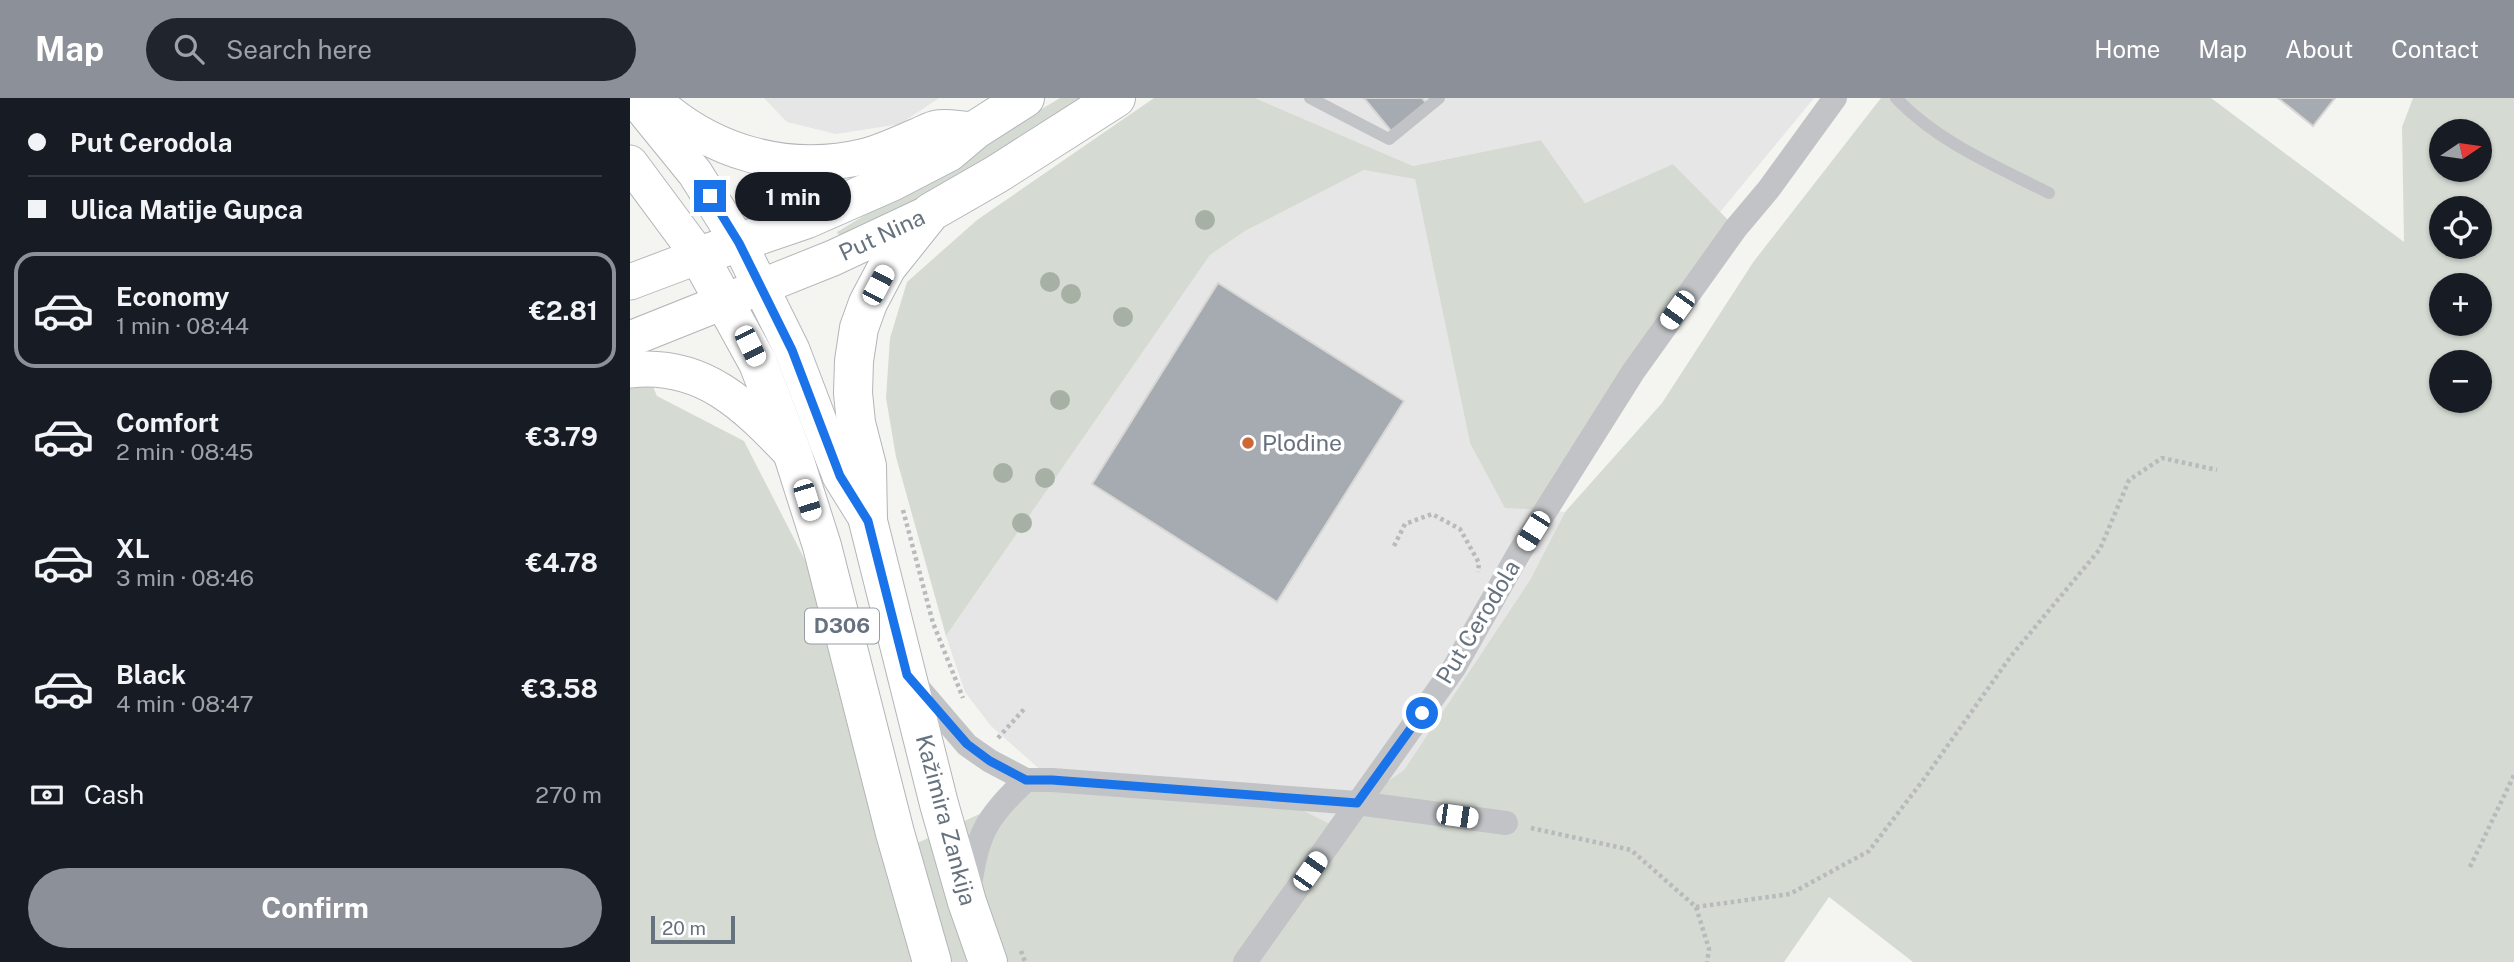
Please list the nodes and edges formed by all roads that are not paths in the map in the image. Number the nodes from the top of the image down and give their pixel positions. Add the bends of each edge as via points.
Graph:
1 (634, 98) edge
2 (652, 98) edge
3 (1025, 98) edge
4 (1116, 98) edge
5 (1310, 98) edge
6 (1439, 98) edge
7 (1835, 98) edge
8 (1896, 98) edge
9 (975, 130) junction
10 (630, 163) edge
11 (2049, 193) dead end
12 (931, 212) junction
13 (739, 243) junction
14 (699, 256) junction
15 (630, 282) edge
16 (760, 285) junction
17 (725, 300) junction
18 (630, 338) edge
19 (630, 370) edge
20 (793, 455) junction
21 (885, 514) junction
22 (907, 675) junction
23 (1026, 780) junction
24 (1357, 803) junction
25 (1506, 823) road end
26 (967, 902) junction
27 (1004, 956) edge
28 (932, 962) edge
29 (1245, 962) edge

1 - 13 main road, Kažimira Zankija via 695,173
2 - 9 main road via 679,120 730,149 786,162 867,156 936,128
3 - 9 main road, Put Nina
4 - 12 main road, Put Nina / D306
5 - 6 lane via 1389,139
7 - 24 street, Put Cerodola via 1633,372 1519,553 1454,668
8 - 11 lane via 1912,115 1964,150
9 - 13 main road, Put Nina via 949,152 891,182
10 - 14 main road
12 - 16 main road, Put Nina via 833,258
12 - 21 main road, D306 via 887,267 859,328 853,393 856,424
13 - 14 main road, Put Nina
13 - 16 main road, Kažimira Zankija
14 - 15 main road, Put Nina
14 - 17 main road, D306
16 - 17 main road, Put Nina
16 - 21 main road, Kažimira Zankija via 792,350 840,476
17 - 18 main road, Put Nina
17 - 20 main road, D306 via 758,363
19 - 20 main road via 666,370 720,388
20 - 28 main road, D306
21 - 22 main road, Kažimira Zankija / D306
22 - 23 street via 967,744
22 - 26 main road, Kažimira Zankija / D306
23 - 24 street
23 - 26 street via 985,827 975,852
24 - 25 street
24 - 29 street, Put Cerodola
26 - 27 main road, Kažimira Zankija / D306

